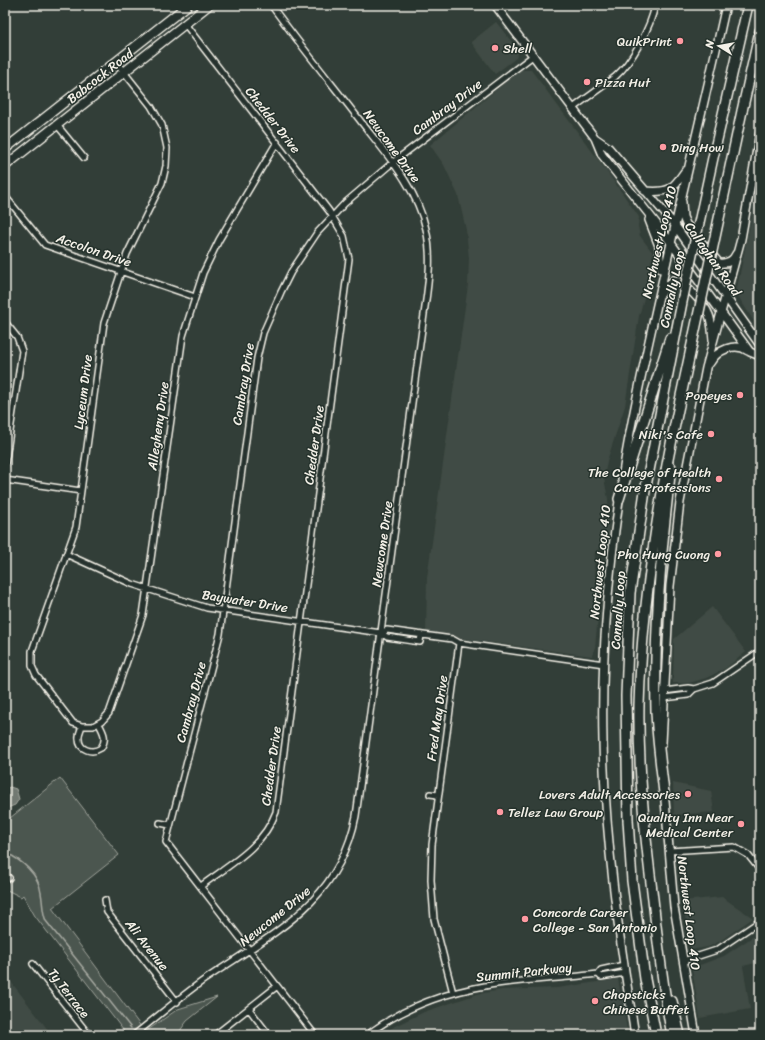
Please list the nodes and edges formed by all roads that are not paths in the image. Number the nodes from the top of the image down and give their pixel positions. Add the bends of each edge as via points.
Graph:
1 (188, 5) edge
2 (209, 5) edge
3 (271, 5) edge
4 (495, 5) edge
5 (655, 5) edge
6 (726, 5) edge
7 (748, 5) edge
8 (185, 24) junction
9 (760, 31) edge
10 (534, 55) junction
11 (116, 62) junction
12 (124, 72) junction
13 (572, 109) junction
14 (57, 125) junction
15 (760, 132) edge
16 (595, 138) junction
17 (276, 142) junction
18 (5, 149) edge
19 (84, 158) dead end
20 (392, 163) junction
21 (689, 165) junction
22 (5, 166) edge
23 (756, 169) edge
24 (751, 178) junction
25 (760, 180) edge
26 (645, 191) junction
27 (682, 194) junction
28 (5, 196) edge
29 (647, 214) junction
30 (332, 215) junction
31 (674, 224) junction
32 (741, 239) junction
33 (670, 242) junction
34 (122, 271) junction
35 (662, 282) junction
36 (195, 296) junction
37 (683, 297) junction
38 (726, 299) junction
39 (658, 300) junction
40 (722, 315) junction
41 (5, 322) edge
42 (760, 345) edge
43 (713, 346) junction
44 (750, 352) junction
45 (760, 356) edge
46 (706, 368) junction
47 (679, 405) junction
48 (5, 465) edge
49 (5, 480) edge
50 (81, 491) junction
51 (619, 499) junction
52 (66, 554) junction
53 (147, 590) junction
54 (223, 611) junction
55 (301, 622) junction
56 (381, 633) junction
57 (415, 634) junction
58 (421, 635) junction
59 (414, 641) junction
60 (459, 643) junction
61 (760, 651) edge
62 (604, 664) junction
63 (664, 694) junction
64 (96, 725) junction
65 (82, 726) junction
66 (664, 793) junction
67 (430, 794) dead end
68 (438, 795) junction
69 (160, 822) dead end
70 (170, 825) junction
71 (670, 852) junction
72 (760, 870) edge
73 (200, 886) junction
74 (105, 900) dead end
75 (760, 921) edge
76 (657, 936) junction
77 (250, 951) junction
78 (682, 961) junction
79 (32, 964) dead end
80 (624, 965) junction
81 (625, 973) junction
82 (598, 974) junction
83 (276, 987) junction
84 (453, 993) junction
85 (177, 1002) junction
86 (249, 1009) junction
87 (89, 1035) edge
88 (134, 1035) edge
89 (215, 1035) edge
90 (269, 1035) edge
91 (315, 1035) edge
92 (367, 1035) edge
93 (636, 1035) edge
94 (656, 1035) edge
95 (672, 1035) edge
96 (680, 1035) edge
97 (696, 1035) edge

1 - 11 main road, Babcock Road
2 - 8 main road, Babcock Road
3 - 20 street, Newcome Drive
4 - 10 main road, Callaghan Road
5 - 13 street via 648,28 625,66
6 - 21 main road, Northwest Loop 410
7 - 37 highway, Connally Loop, bridge
8 - 12 main road, Babcock Road
8 - 17 street, Chedder Drive
9 - 47 highway, Connally Loop, bridge
10 - 13 main road, Callaghan Road
10 - 20 street, Cambray Drive
11 - 12 street, Lyceum Drive
11 - 18 main road, Babcock Road
12 - 14 main road, Babcock Road
12 - 34 street, Lyceum Drive via 151,106 162,125 167,157 162,183 135,236
13 - 16 main road, Callaghan Road
14 - 19 street
14 - 22 main road, Babcock Road
15 - 23 main road, Northwest Loop 410
16 - 26 main road, Callaghan Road via 608,147
16 - 29 main road, Callaghan Road via 602,155
17 - 30 street, Chedder Drive
17 - 36 street, Allegheny Drive via 220,240
20 - 30 street, Cambray Drive
20 - 56 street, Newcome Drive via 407,183 421,212 428,243 429,276
21 - 26 main road via 676,185 670,189
21 - 27 main road, Northwest Loop 410
23 - 24 main road, Northwest Loop 410
24 - 25 street
24 - 32 main road, Northwest Loop 410
26 - 31 main road, Callaghan Road
27 - 31 main road, Northwest Loop 410
27 - 32 main road via 683,217 686,224 719,263 732,260
28 - 34 street, Accolon Drive via 45,244
29 - 33 main road, Callaghan Road
29 - 35 main road via 659,246
30 - 54 street, Cambray Drive via 291,272 259,345
30 - 55 street, Chedder Drive via 344,236 349,267
31 - 33 main road, Northwest Loop 410
31 - 38 main road, Callaghan Road
32 - 38 main road, Northwest Loop 410
33 - 35 main road, Northwest Loop 410
33 - 40 main road, Callaghan Road
34 - 36 street, Accolon Drive
34 - 50 street, Lyceum Drive via 102,330
35 - 39 main road, Northwest Loop 410
36 - 53 street, Allegheny Drive via 179,353
37 - 51 highway
37 - 94 highway, Connally Loop via 645,491 630,593 626,696 628,820 632,881 645,979
38 - 40 main road, Northwest Loop 410
38 - 42 main road, Callaghan Road
39 - 43 main road via 669,283 674,280 680,282 700,300 709,313
39 - 51 main road, Northwest Loop 410 via 629,434
40 - 43 main road, Northwest Loop 410
40 - 44 main road, Callaghan Road
41 - 48 street via 17,337 22,351
43 - 46 main road, Northwest Loop 410
44 - 45 main road
44 - 46 main road via 738,347 725,349 713,358
46 - 63 main road, Northwest Loop 410 via 676,526
47 - 66 highway via 660,550 656,712
47 - 76 highway, Connally Loop via 654,539 640,699 646,838
49 - 50 street
50 - 52 street, Lyceum Drive via 76,527
51 - 62 main road, Northwest Loop 410 via 610,575
52 - 53 street, Baywater Drive
52 - 65 street, Lyceum Drive via 33,645 31,659 36,676 73,723
53 - 54 street, Baywater Drive
53 - 64 street, Allegheny Drive via 143,615 109,713
54 - 55 street, Baywater Drive
54 - 70 street, Cambray Drive via 214,661
55 - 56 street, Baywater Drive
55 - 73 street, Chedder Drive via 277,806 273,820 259,842
56 - 57 street, Baywater Drive via 387,630
56 - 59 street, Baywater Drive via 387,637
56 - 77 street, Newcome Drive via 356,816 348,850 321,893 305,909
57 - 58 street, Baywater Drive
57 - 59 street
58 - 59 street, Baywater Drive via 420,642
58 - 60 street, Baywater Drive via 452,639
60 - 62 street, Baywater Drive
60 - 68 street, Fred May Drive
61 - 63 street via 721,679 688,695
62 - 80 main road, Northwest Loop 410 via 605,798
63 - 66 main road, Northwest Loop 410
64 - 65 street
64 - 65 street via 104,734 104,741 101,748 94,751 88,751 80,745
66 - 71 main road, Northwest Loop 410
67 - 68 street
68 - 84 street, Fred May Drive via 431,880 434,919
69 - 70 street
70 - 73 street, Cambray Drive via 166,842
71 - 72 street via 734,847 748,855
71 - 78 main road, Northwest Loop 410 via 673,899
73 - 77 street, Cambray Drive
74 - 85 street, Ali Avenue via 108,912
75 - 78 street via 717,950
76 - 95 highway, Connally Loop
76 - 96 highway
77 - 83 street, Cambray Drive
77 - 85 street, Newcome Drive via 203,981
78 - 97 main road, Northwest Loop 410
79 - 87 street, Ty Terrace
80 - 81 main road, Northwest Loop 410
80 - 82 street, Summit Parkway via 601,970
81 - 82 street, Summit Parkway via 602,977
81 - 93 main road, Northwest Loop 410
82 - 84 street, Summit Parkway via 503,983
83 - 86 street
83 - 91 street, Cambray Drive
84 - 92 street, Summit Parkway via 428,1001
85 - 88 street, Newcome Drive
86 - 89 street
86 - 90 street

